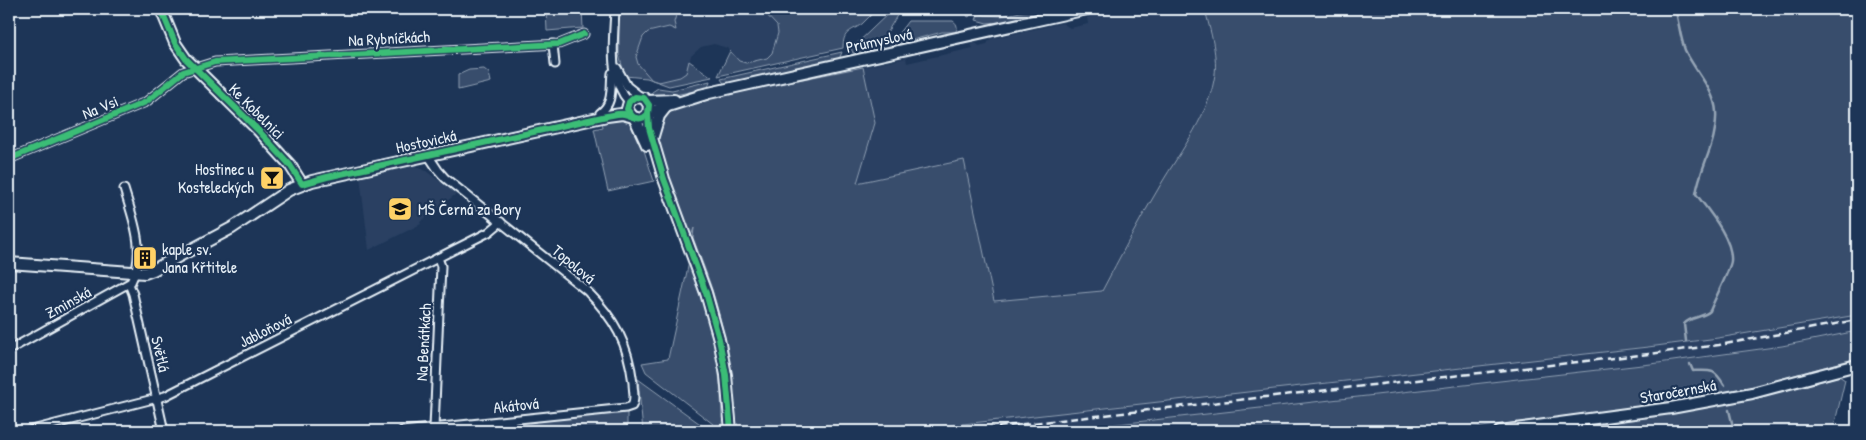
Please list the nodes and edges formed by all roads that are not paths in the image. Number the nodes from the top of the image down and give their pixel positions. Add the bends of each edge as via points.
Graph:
1 (161, 9) edge
2 (614, 9) edge
3 (1087, 9) edge
4 (584, 34) dead end
5 (554, 44) junction
6 (614, 55) junction
7 (555, 64) dead end
8 (194, 68) junction
9 (706, 94) junction
10 (644, 99) junction
11 (629, 102) junction
12 (668, 106) junction
13 (600, 113) junction
14 (648, 114) junction
15 (634, 118) junction
16 (556, 126) junction
17 (654, 147) junction
18 (428, 155) junction
19 (9, 159) edge
20 (664, 179) junction
21 (302, 184) junction
22 (124, 189) dead end
23 (501, 222) junction
24 (438, 258) junction
25 (9, 263) edge
26 (135, 272) junction
27 (129, 284) junction
28 (9, 350) edge
29 (1857, 365) edge
30 (157, 398) junction
31 (632, 406) joint
32 (434, 428) junction
33 (28, 431) edge
34 (164, 431) edge
35 (402, 431) edge
36 (731, 431) edge
37 (1500, 431) edge

1 - 8 main road, Ke Kobelnici via 178,49
2 - 6 street
3 - 9 main road, Průmyslová
4 - 5 street, Na Rybníčkách via 562,44
5 - 7 street
5 - 8 street, Na Rybníčkách via 227,60
6 - 10 street via 624,82
6 - 11 street via 616,79
6 - 13 street via 610,101
8 - 19 street, Na Vsi via 179,75 146,102
8 - 21 main road, Ke Kobelnici via 258,130 290,165
9 - 10 main road, Průmyslová via 667,101
9 - 12 main road, Průmyslová
10 - 11 main road, Hostovická via 635,97
10 - 14 main road via 650,107
11 - 13 main road, Hostovická
11 - 15 main road via 627,109
12 - 14 main road, Průmyslová
12 - 17 main road via 660,113 655,125
13 - 16 main road, Hostovická
14 - 15 main road, Hostovická via 644,118
14 - 17 main road
15 - 16 main road, Hostovická via 619,114
15 - 20 main road
16 - 18 main road, Hostovická
17 - 20 main road
18 - 21 main road, Hostovická
18 - 23 street, Topolová via 441,173
20 - 36 main road via 706,293 719,339
21 - 26 main road, Hostovická via 232,228 162,266 145,273
22 - 26 street via 138,236
23 - 24 street, Jabloňová via 489,232
23 - 31 street, Topolová via 587,292 609,316 621,335 630,364
24 - 30 street, Jabloňová
24 - 32 street, Na Benátkách
25 - 26 main road, Hostovická
26 - 27 street
27 - 28 street, Zminská
27 - 30 street, Světlá
29 - 37 main road, Staročernská via 1752,393 1671,408
30 - 33 street, Jabloňová
30 - 34 street, Světlá
31 - 32 street, Akátová
32 - 35 street, Akátová

